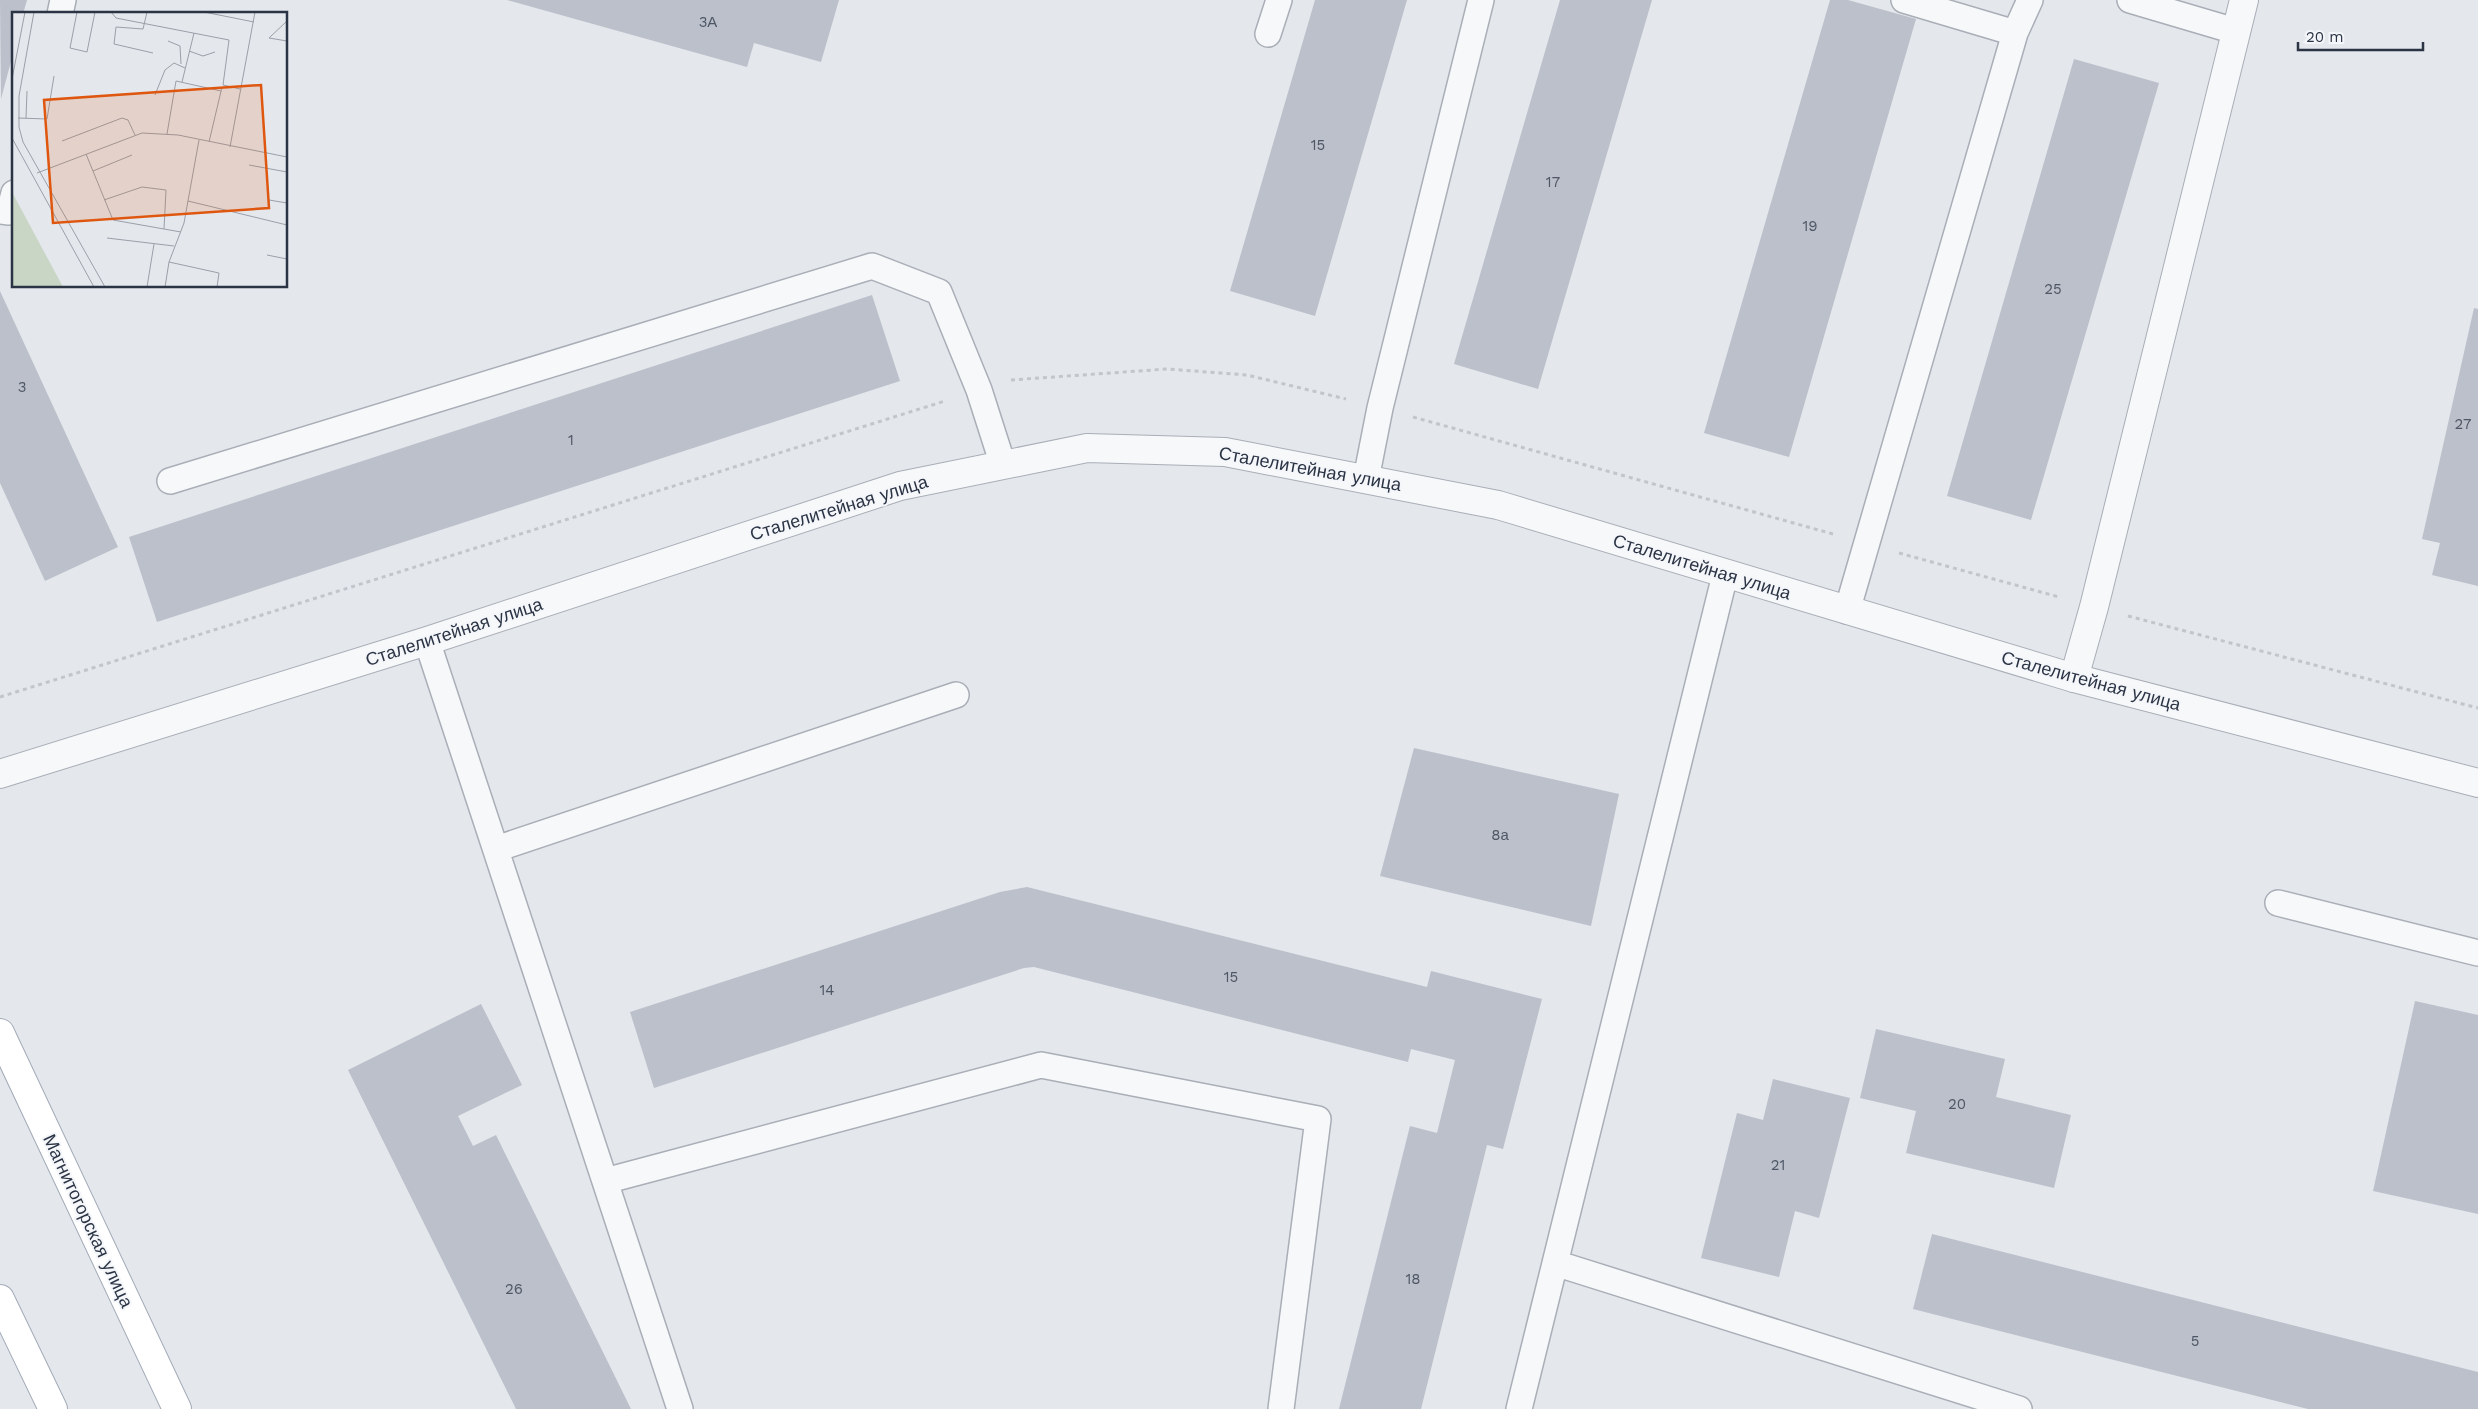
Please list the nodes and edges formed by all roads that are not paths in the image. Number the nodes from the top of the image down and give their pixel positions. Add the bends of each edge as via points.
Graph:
1 (1279, 0) edge
2 (1481, 0) edge
3 (1904, 0) edge
4 (2030, 0) edge
5 (2130, 0) edge
6 (2244, 0) edge
7 (2235, 31) junction
8 (2015, 33) junction
9 (1268, 34) dead end
10 (12, 201) edge
11 (0, 211) edge
12 (1003, 465) junction
13 (1366, 479) junction
14 (170, 481) dead end
15 (1726, 575) junction
16 (1846, 611) junction
17 (427, 641) junction
18 (2074, 678) junction
19 (956, 695) dead end
20 (0, 774) edge
21 (2478, 783) edge
22 (496, 850) junction
23 (2278, 903) dead end
24 (2478, 953) edge
25 (0, 1033) edge
26 (604, 1181) junction
27 (1555, 1263) junction
28 (0, 1299) edge
29 (53, 1409) edge
30 (176, 1409) edge
31 (680, 1409) edge
32 (1281, 1409) edge
33 (1519, 1409) edge
34 (2019, 1409) edge

1 - 9 lane
2 - 13 lane via 1380,408
3 - 8 lane
4 - 8 lane
5 - 7 lane
6 - 7 street
7 - 18 street
8 - 16 lane
10 - 11 lane via 9,212
12 - 13 street, Сталелитейная улица via 1087,448 1225,452
12 - 14 lane via 979,390 939,292 872,266
12 - 17 street, Сталелитейная улица via 900,486
13 - 15 street, Сталелитейная улица via 1498,505
15 - 16 street, Сталелитейная улица
15 - 27 lane
16 - 18 street, Сталелитейная улица
17 - 20 street, Сталелитейная улица
17 - 22 lane
18 - 21 street, Сталелитейная улица
19 - 22 lane
22 - 26 lane
23 - 24 lane
25 - 30 main road, Магнитогорская улица
26 - 31 lane
26 - 32 lane via 1041,1066 1318,1118
27 - 33 lane
27 - 34 lane
28 - 29 main road

